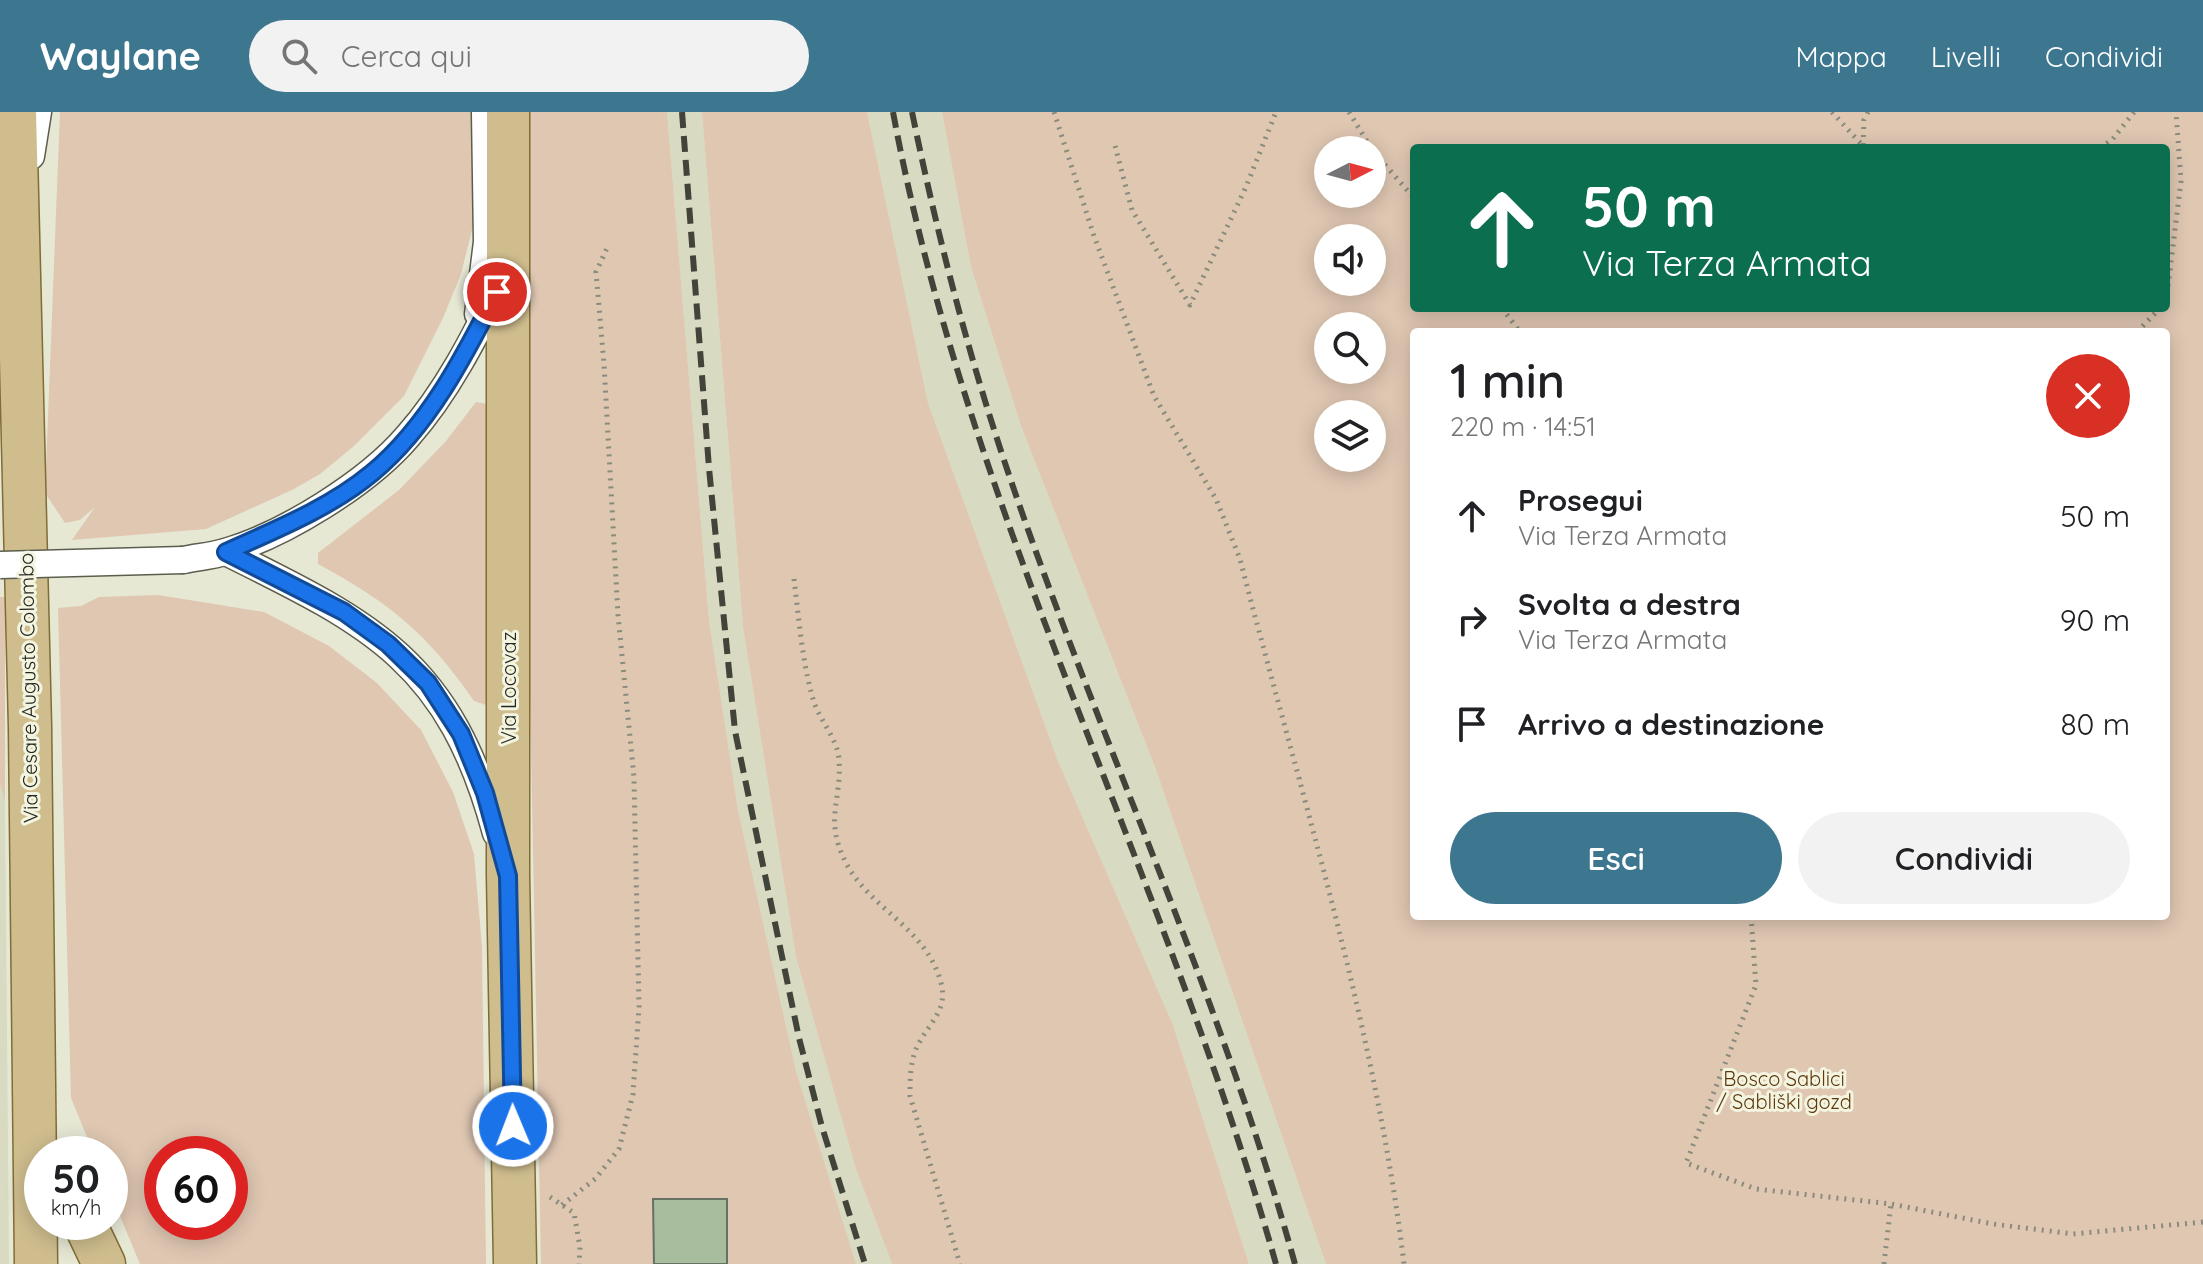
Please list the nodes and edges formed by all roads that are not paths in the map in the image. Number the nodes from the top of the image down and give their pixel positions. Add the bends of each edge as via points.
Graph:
1 (15, 112) edge
2 (38, 112) edge
3 (485, 112) edge
4 (508, 112) edge
5 (9, 232) edge
6 (510, 267) junction
7 (472, 341) junction
8 (226, 552) junction
9 (0, 565) edge
10 (508, 876) junction
11 (34, 1112) junction
12 (45, 1136) edge
13 (93, 1240) edge
14 (36, 1264) edge
15 (104, 1264) edge
16 (515, 1264) edge

1 - 5 main road, Via Cesare Augusto Colombo
2 - 5 street
3 - 7 street via 487,242
4 - 6 main road, Via Locovaz
5 - 11 main road, Via Cesare Augusto Colombo via 25,519
6 - 7 street
6 - 10 main road, Via Locovaz
7 - 8 street via 410,435 372,474 323,506
8 - 9 street, bridge via 183,560
8 - 10 street via 344,612 428,683 466,746
10 - 16 main road, Via Locovaz
11 - 12 main road
11 - 14 main road, Via Cesare Augusto Colombo
13 - 15 main road

